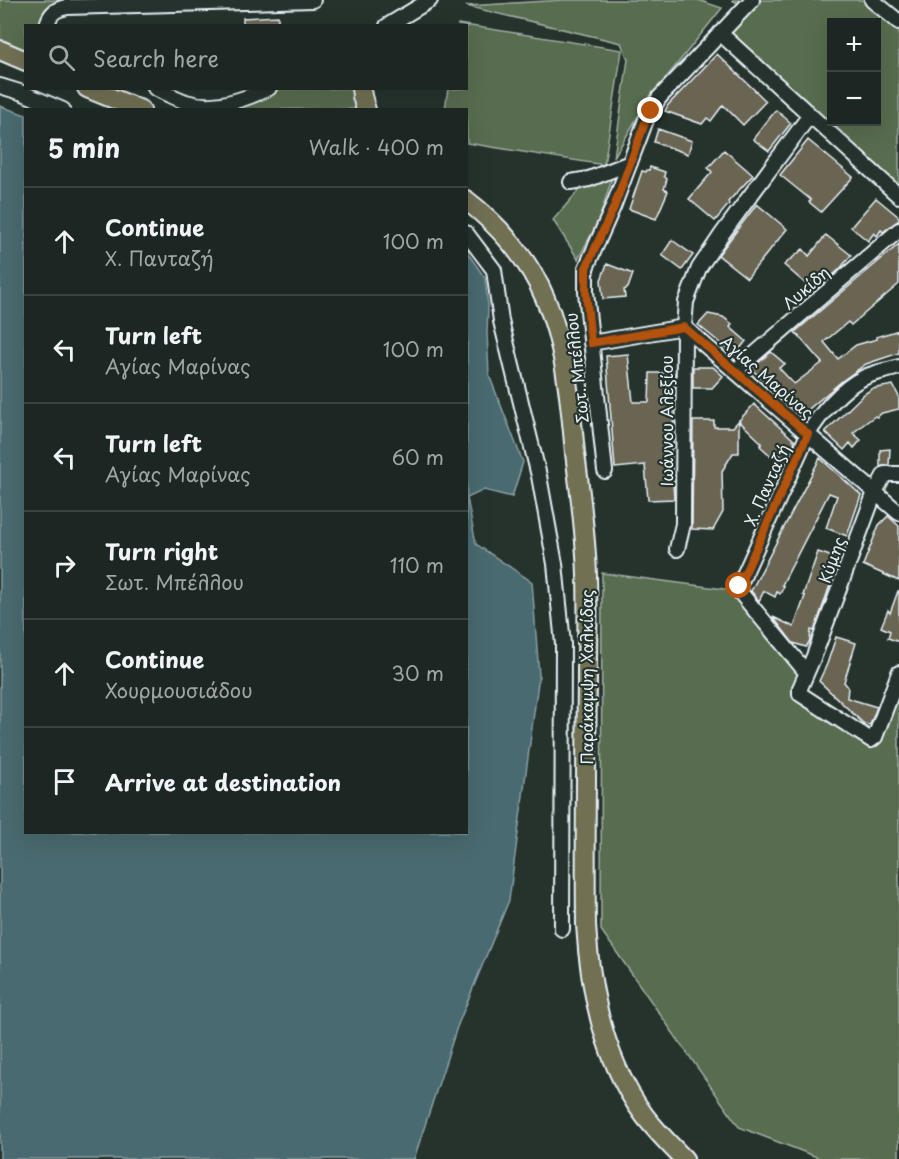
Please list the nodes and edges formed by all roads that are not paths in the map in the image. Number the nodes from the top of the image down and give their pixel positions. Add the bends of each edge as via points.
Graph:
1 (313, 0) edge
2 (429, 0) edge
3 (744, 2) edge
4 (880, 2) edge
5 (899, 22) edge
6 (47, 24) edge
7 (390, 24) edge
8 (720, 33) junction
9 (0, 50) edge
10 (24, 60) edge
11 (0, 86) edge
12 (92, 90) edge
13 (160, 90) edge
14 (265, 90) edge
15 (361, 90) edge
16 (58, 108) edge
17 (136, 108) edge
18 (365, 108) edge
19 (810, 115) junction
20 (630, 163) junction
21 (571, 182) dead end
22 (899, 196) edge
23 (468, 201) edge
24 (899, 230) edge
25 (468, 236) edge
26 (684, 327) junction
27 (591, 343) junction
28 (899, 367) edge
29 (735, 371) junction
30 (808, 434) junction
31 (605, 471) dead end
32 (899, 474) edge
33 (875, 492) junction
34 (899, 513) edge
35 (677, 549) dead end
36 (806, 672) junction
37 (899, 673) edge
38 (562, 929) dead end
39 (684, 1159) edge

1 - 6 street via 67,7 51,14
2 - 7 street
3 - 8 street, Σωτ. Μπέλλου
4 - 5 street
8 - 19 street
8 - 20 street, Σωτ. Μπέλλου via 659,98
9 - 10 main road
11 - 16 street
12 - 17 main road
13 - 14 street via 187,102 213,106
15 - 18 main road
19 - 22 street
19 - 26 street, Ιωάννου Αλεξίου via 699,268 686,302
20 - 21 street
20 - 27 street, Σωτ. Μπέλλου via 586,268
23 - 39 main road, Παράκαμψη Χαλκίδας via 503,234 532,272 545,296 560,345 571,410 587,575 586,925 591,981 608,1047 621,1077 644,1115
24 - 29 street, Λυκίδη
25 - 38 street via 494,270 501,321 555,564 563,644
26 - 27 street
26 - 29 street, Αγίας Μαρίνας
26 - 35 street, Ιωάννου Αλεξίου via 682,524
27 - 31 street, Σωτ. Μπέλλου
28 - 30 street, Χ. Πανταζή via 850,386 817,418
29 - 30 street, Αγίας Μαρίνας
30 - 33 street, Αγίας Μαρίνας
30 - 36 street, Χ. Πανταζή via 739,586 739,591
32 - 33 street, Κύμης via 885,474
33 - 34 street, Αγίας Μαρίνας
33 - 36 street, Κύμης
36 - 37 street via 800,694 871,740

